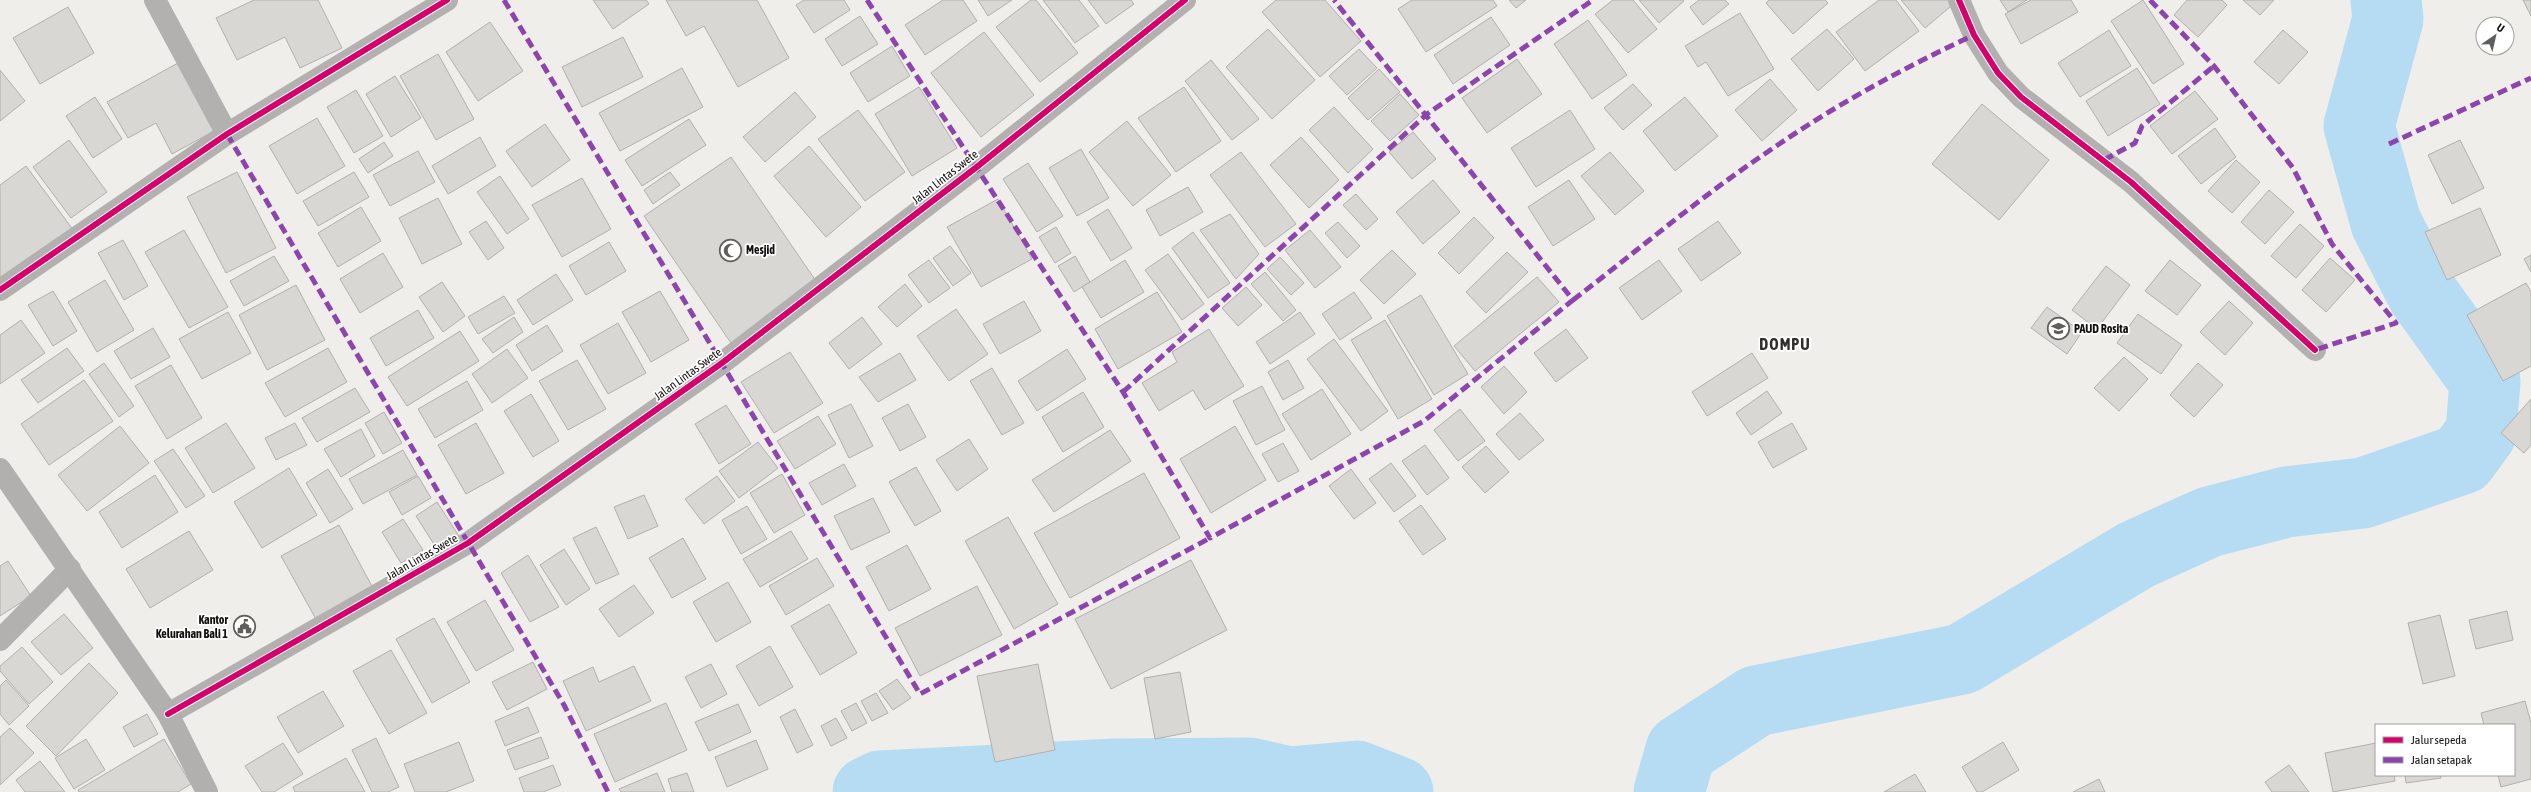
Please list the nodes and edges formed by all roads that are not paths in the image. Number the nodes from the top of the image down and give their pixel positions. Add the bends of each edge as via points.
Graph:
1 (155, 0) edge
2 (447, 0) edge
3 (1185, 0) edge
4 (1959, 0) edge
5 (227, 134) junction
6 (0, 290) edge
7 (2315, 350) dead end
8 (0, 469) edge
9 (70, 569) junction
10 (0, 640) edge
11 (168, 714) junction
12 (208, 792) edge

1 - 5 street
2 - 5 street
3 - 11 street, Jalan Lintas Swete via 978,166 722,363 468,543
4 - 7 street via 1974,35 1998,73 2021,97 2131,182
5 - 6 street
8 - 9 main road
9 - 10 street
9 - 11 main road
11 - 12 main road

